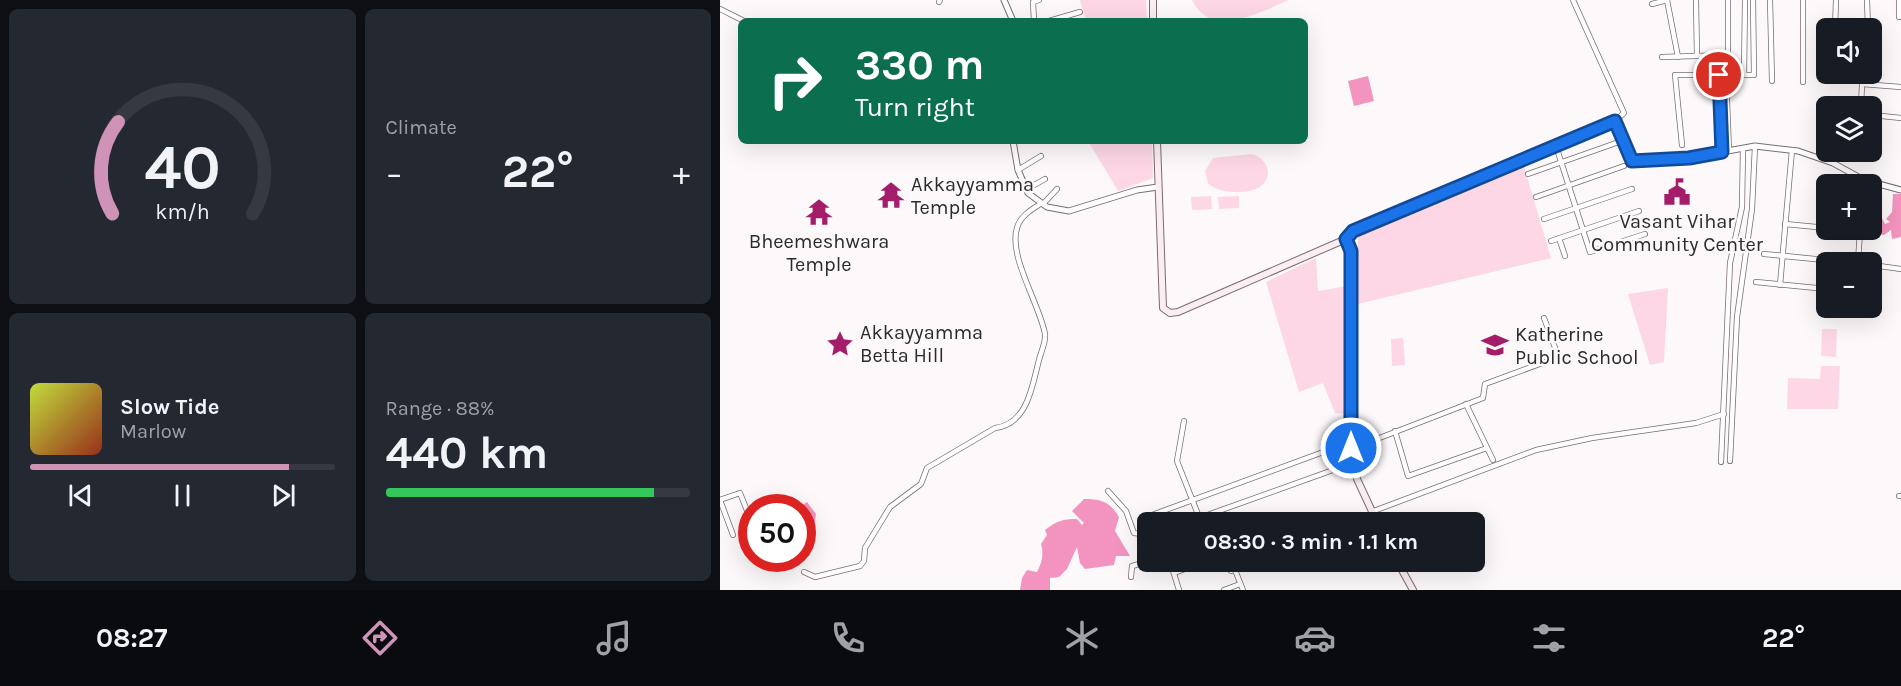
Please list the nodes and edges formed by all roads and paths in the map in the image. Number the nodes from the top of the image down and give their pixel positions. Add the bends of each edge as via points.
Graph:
1 (1004, 0) edge
2 (1039, 0) edge
3 (1153, 0) edge
4 (1573, 0) edge
5 (1667, 0) edge
6 (1695, 0) edge
7 (1728, 0) edge
8 (1744, 0) edge
9 (1753, 0) edge
10 (1770, 0) edge
11 (1803, 0) edge
12 (1836, 0) edge
13 (1867, 0) edge
14 (1899, 0) edge
15 (1652, 4) dead end
16 (720, 9) edge
17 (1080, 12) dead end
18 (1899, 16) dead end
19 (738, 18) edge
20 (1012, 18) edge
21 (1034, 18) edge
22 (1059, 18) edge
23 (1153, 18) edge
24 (1835, 18) edge
25 (1868, 18) edge
26 (1697, 56) junction
27 (1662, 57) dead end
28 (1678, 57) junction
29 (1719, 75) junction
30 (1726, 75) junction
31 (1744, 75) junction
32 (1772, 81) dead end
33 (1803, 82) dead end
34 (1901, 87) edge
35 (1861, 96) edge
36 (1882, 116) edge
37 (1901, 118) edge
38 (1615, 121) junction
39 (1616, 143) dead end
40 (1014, 144) edge
41 (1156, 144) edge
42 (1682, 145) dead end
43 (1556, 146) junction
44 (1755, 146) junction
45 (1743, 148) junction
46 (1792, 150) junction
47 (1725, 151) junction
48 (1041, 156) dead end
49 (1561, 162) junction
50 (1624, 166) dead end
51 (1018, 170) junction
52 (1528, 174) dead end
53 (1045, 179) dead end
54 (1569, 185) junction
55 (1158, 187) junction
56 (1027, 189) junction
57 (1057, 189) dead end
58 (1632, 189) dead end
59 (1901, 190) edge
60 (1743, 192) junction
61 (1753, 193) junction
62 (1536, 196) dead end
63 (1043, 203) junction
64 (1576, 208) junction
65 (1639, 211) dead end
66 (1544, 219) dead end
67 (1785, 224) junction
68 (1816, 227) edge
69 (1583, 230) junction
70 (1645, 234) dead end
71 (1559, 238) junction
72 (1346, 239) junction
73 (1551, 241) dead end
74 (1764, 254) dead end
75 (1565, 256) dead end
76 (1782, 256) junction
77 (1816, 259) edge
78 (1730, 263) junction
79 (1742, 266) junction
80 (1882, 267) edge
81 (1901, 269) edge
82 (1756, 282) dead end
83 (1780, 285) junction
84 (1816, 289) edge
85 (1544, 318) dead end
86 (1466, 404) junction
87 (1724, 414) junction
88 (1184, 421) dead end
89 (1395, 432) junction
90 (1487, 448) junction
91 (1351, 451) junction
92 (1340, 458) junction
93 (1493, 460) dead end
94 (1730, 461) dead end
95 (1721, 462) dead end
96 (1108, 491) dead end
97 (740, 494) edge
98 (720, 500) edge
99 (1193, 500) junction
100 (1160, 512) edge
101 (1197, 512) edge
102 (1221, 512) edge
103 (1371, 512) joint
104 (1137, 533) edge
105 (733, 536) dead end
106 (1137, 565) edge
107 (804, 572) dead end
108 (1236, 572) edge
109 (1403, 572) edge
110 (1174, 573) edge
111 (1131, 577) dead end
112 (1240, 584) junction
113 (1179, 590) edge
114 (1224, 590) edge
115 (1243, 590) edge
116 (1413, 590) edge

1 - 20 street
2 - 21 street via 1033,2
3 - 23 main road
4 - 38 street via 1624,113
5 - 15 street
5 - 28 street
6 - 26 street
7 - 26 street via 1728,55
8 - 31 street
9 - 31 street via 1754,75
10 - 32 street
11 - 33 street
12 - 24 street
13 - 25 street
14 - 18 street
16 - 19 street
17 - 22 street
26 - 28 street
27 - 28 street
29 - 30 street
29 - 42 street via 1675,75
29 - 47 street
30 - 31 street
30 - 47 street
34 - 35 street via 1862,84
36 - 37 street
38 - 43 street
38 - 47 street via 1632,161 1689,158
39 - 49 street
40 - 51 street
41 - 55 main road
43 - 49 street
43 - 72 street via 1353,231
44 - 45 street
44 - 46 street
44 - 61 street
45 - 47 street
45 - 60 street
46 - 59 street via 1833,163 1864,180
46 - 67 street
48 - 51 street
49 - 52 street
49 - 54 street
50 - 54 street
51 - 56 street
53 - 56 street
54 - 62 street
54 - 64 street
55 - 63 street via 1069,211
55 - 72 main road via 1163,308 1170,313
56 - 63 street
57 - 63 street
58 - 64 street
60 - 61 street
60 - 78 street
61 - 79 street
63 - 107 street via 1027,213 1016,229 1020,261 1045,337 1031,396 1005,427 995,428 930,465 921,484 890,507 865,548 860,566 815,578
64 - 66 street
64 - 69 street
65 - 69 street
67 - 68 street
67 - 76 street
69 - 70 street via 1590,252
69 - 71 street
71 - 73 street
71 - 75 street
72 - 91 main road via 1351,251
74 - 76 street
76 - 77 street
76 - 83 street
78 - 79 street
78 - 87 street
79 - 94 street
80 - 81 street
82 - 83 street
83 - 84 street
85 - 86 street via 1557,357 1485,384 1483,398
86 - 89 street
86 - 90 street
87 - 95 street
87 - 103 street via 1696,423 1536,450
88 - 99 street via 1177,461
89 - 90 street via 1408,476
89 - 91 street
90 - 93 street
91 - 92 street
91 - 103 main road via 1357,479
92 - 99 street via 1326,452
92 - 102 street via 1333,470
96 - 104 street via 1126,511
97 - 98 street
98 - 105 street
99 - 100 street
99 - 101 street
106 - 111 street via 1132,566
108 - 112 street
109 - 116 main road
110 - 113 street
112 - 114 street
112 - 115 street

